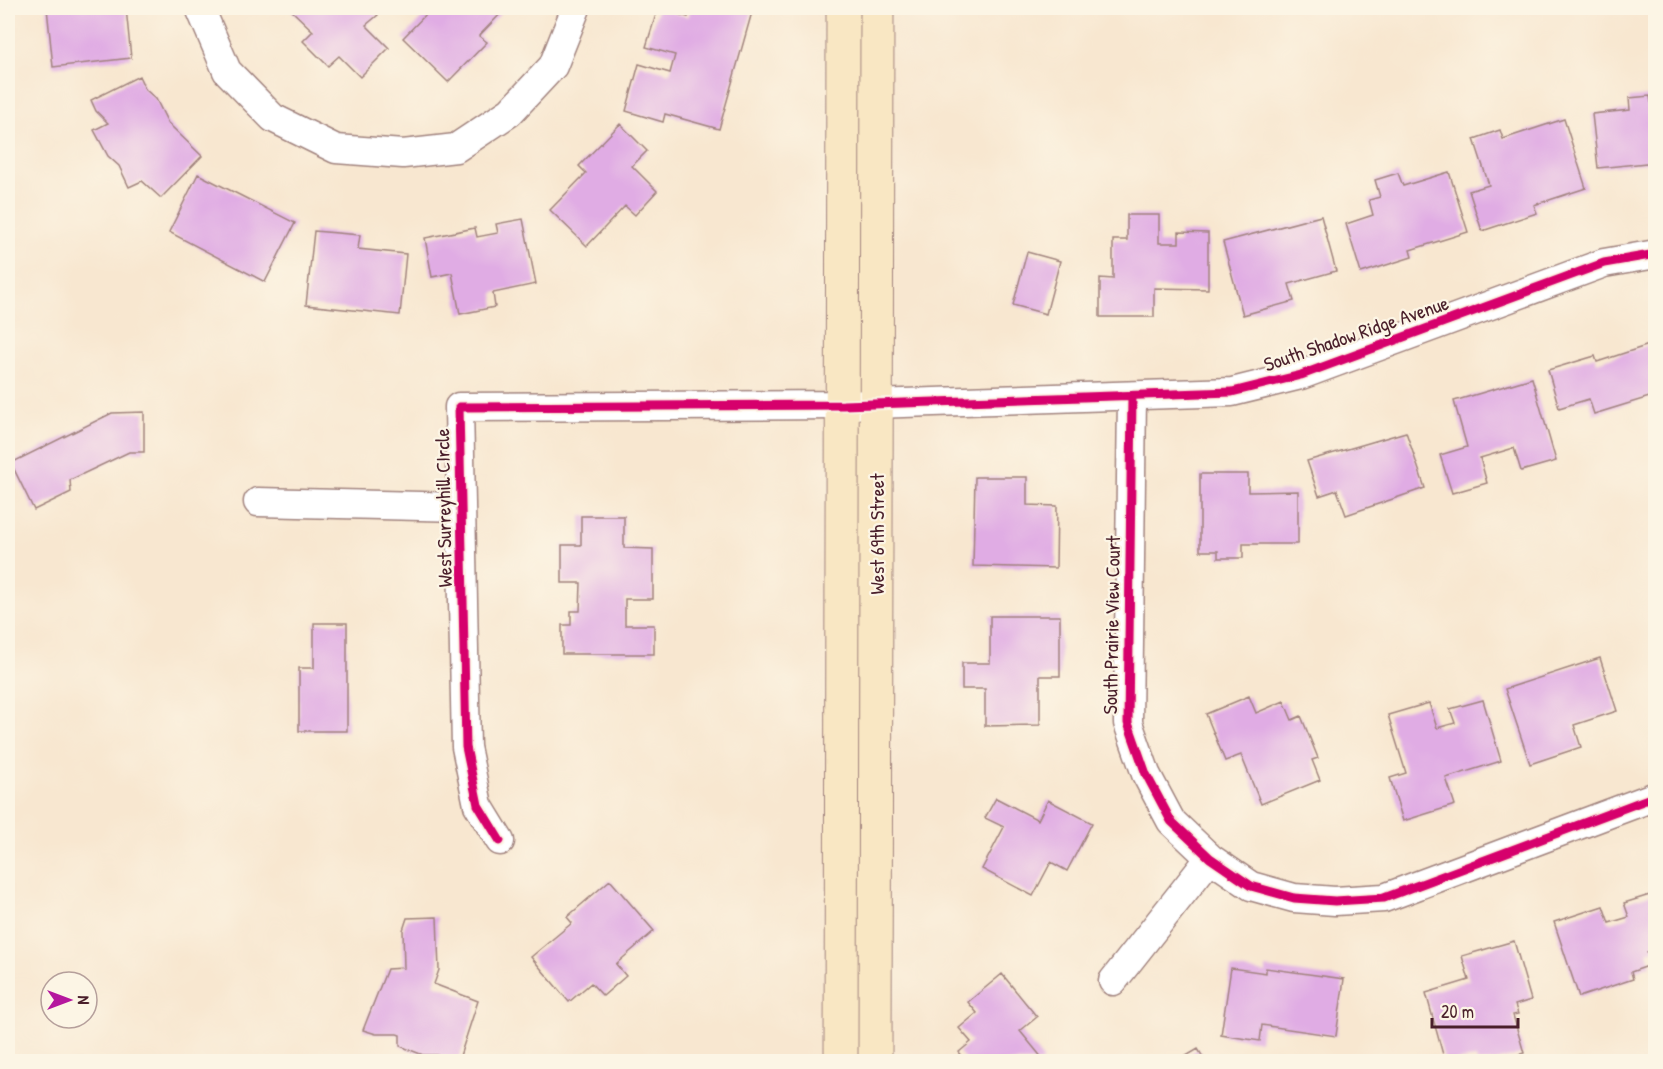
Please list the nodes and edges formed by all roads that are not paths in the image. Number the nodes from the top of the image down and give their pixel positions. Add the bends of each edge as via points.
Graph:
1 (200, 8) edge
2 (576, 8) edge
3 (843, 8) edge
4 (877, 8) edge
5 (1656, 254) edge
6 (1132, 396) junction
7 (876, 404) junction
8 (843, 405) junction
9 (258, 502) dead end
10 (461, 507) junction
11 (1656, 796) edge
12 (500, 841) dead end
13 (1210, 858) junction
14 (1113, 981) dead end
15 (841, 1062) edge
16 (875, 1062) edge

1 - 2 street via 226,70 273,118 336,149 403,154 456,147 510,112 553,66
3 - 8 main road, West 69th Street
4 - 7 main road, West 69th Street
5 - 6 street, South Shadow Ridge Avenue via 1604,263 1301,375 1232,392
6 - 7 street, South Shadow Ridge Avenue
6 - 13 street, South Prairie View Court via 1128,723 1146,774 1171,821
7 - 8 street, South Shadow Ridge Avenue
7 - 16 main road, West 69th Street
8 - 10 street, West Surreyhill CIrcle via 459,406
8 - 15 main road, West 69th Street
9 - 10 street
10 - 12 street, West Surreyhill CIrcle via 466,747 478,805
11 - 13 street, South Prairie View Court via 1384,898 1335,902 1294,898 1251,886
13 - 14 street

